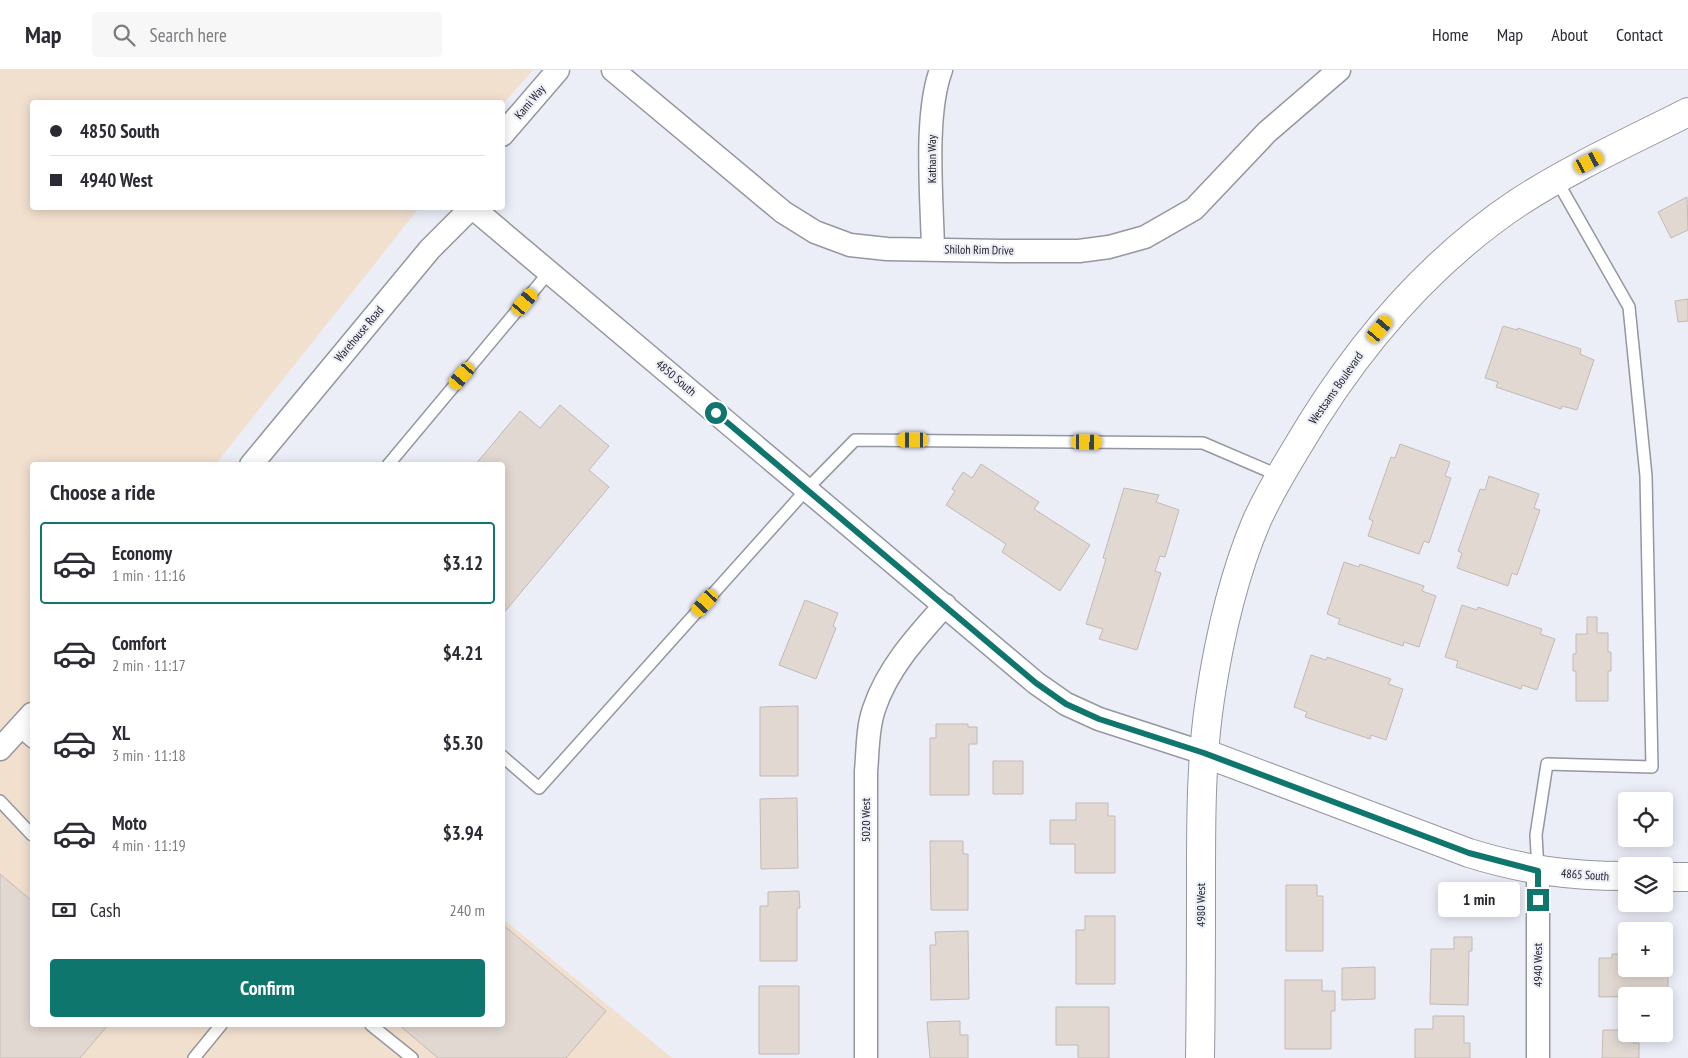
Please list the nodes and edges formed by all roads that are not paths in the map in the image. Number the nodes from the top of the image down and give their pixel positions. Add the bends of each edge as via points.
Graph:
1 (558, 70) edge
2 (613, 70) edge
3 (941, 70) edge
4 (1339, 70) edge
5 (1688, 112) edge
6 (505, 132) edge
7 (1556, 179) junction
8 (470, 210) edge
9 (474, 210) edge
10 (932, 250) junction
11 (550, 271) junction
12 (253, 462) edge
13 (391, 462) edge
14 (1280, 476) junction
15 (806, 490) junction
16 (945, 605) junction
17 (28, 729) edge
18 (0, 749) edge
19 (1204, 753) junction
20 (505, 759) edge
21 (0, 801) edge
22 (30, 833) edge
23 (1538, 871) junction
24 (1618, 876) edge
25 (1673, 876) edge
26 (1688, 877) edge
27 (219, 1027) edge
28 (373, 1027) edge
29 (194, 1058) edge
30 (412, 1058) edge
31 (866, 1058) edge
32 (1200, 1058) edge
33 (1538, 1058) edge

1 - 6 street, Kami Way
2 - 10 street, Shiloh Rim Drive via 783,212 815,232 850,245 888,250
3 - 10 street, Kathan Way via 935,86 932,125
4 - 10 street, Shiloh Rim Drive via 1267,132 1194,209 1145,238 1079,251
5 - 7 street, Westsams Boulevard
7 - 14 street, Westsams Boulevard via 1469,239 1404,300 1320,408
7 - 23 lane via 1629,307 1646,476 1652,767 1547,764 1536,835
8 - 12 street, Warehouse Road via 430,249
9 - 11 street, 4850 South
11 - 13 lane
11 - 15 street, 4850 South
14 - 15 lane via 1203,443 855,440
14 - 19 street, Westsams Boulevard via 1257,520 1222,633
15 - 16 street, 4850 South
15 - 20 lane via 539,788
16 - 19 street, 4850 South via 1036,683 1066,704 1099,719
16 - 31 street, 5020 West via 917,636 885,684 873,710 868,738
17 - 18 street
19 - 23 street, 4865 South via 1469,853
19 - 32 street, 4980 West
21 - 22 lane
23 - 24 street, 4865 South
23 - 33 street, 4940 West
25 - 26 street
27 - 29 lane
28 - 30 lane

